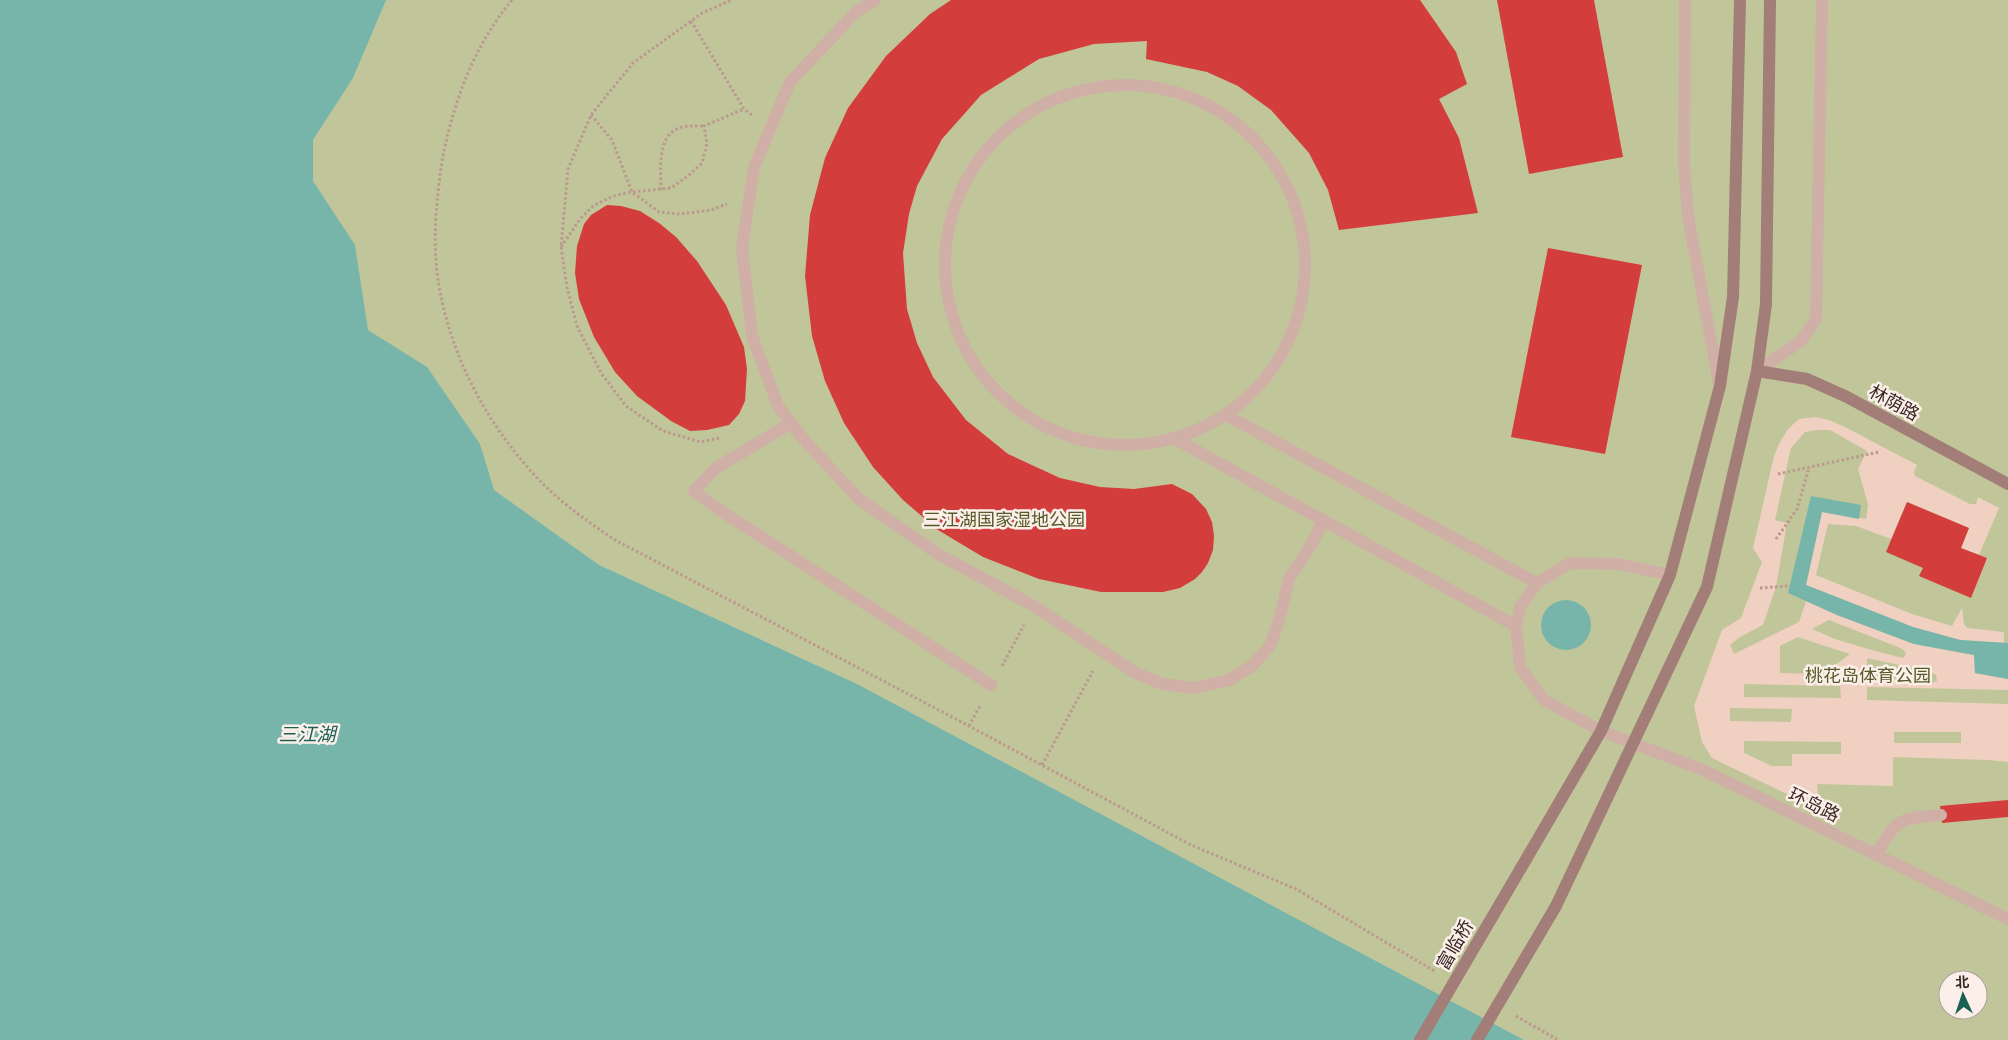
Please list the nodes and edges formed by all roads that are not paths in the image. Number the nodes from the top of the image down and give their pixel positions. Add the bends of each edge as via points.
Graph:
1 (876, 0) edge
2 (1685, 0) edge
3 (1740, 0) edge
4 (1770, 0) edge
5 (1822, 0) edge
6 (1757, 371) junction
7 (1720, 386) junction
8 (1226, 415) junction
9 (791, 423) junction
10 (1175, 439) junction
11 (2008, 484) edge
12 (1323, 520) junction
13 (1670, 574) junction
14 (1537, 583) junction
15 (1516, 626) junction
16 (991, 686) dead end
17 (1601, 731) junction
18 (1634, 744) junction
19 (1941, 815) dead end
20 (1876, 855) junction
21 (2008, 919) edge
22 (1420, 1040) edge
23 (1477, 1040) edge

1 - 9 street via 856,12 790,82 754,167 742,248 752,336 778,406
2 - 7 street via 1684,164 1688,216
3 - 7 main road, 富临桥 via 1733,297
4 - 6 main road via 1766,304
5 - 6 street via 1816,319 1801,341
6 - 11 main road, 林荫路 via 1807,379 1847,397
6 - 18 main road via 1707,588
7 - 13 main road, 富临桥
8 - 10 street via 1197,432
8 - 10 street via 1269,375 1297,322 1306,264 1297,206 1268,153 1224,113 1170,89 1110,84 1053,99 1002,130 962,186 946,233 944,292 963,348 998,396 1048,429 1105,445
8 - 14 street
9 - 12 street via 859,499 938,554 1034,606 1134,672 1162,684 1195,688 1229,680 1252,666 1270,646 1280,620 1289,579
9 - 16 street via 716,468 694,491
10 - 12 street
12 - 15 street
13 - 14 street via 1618,564 1570,563
13 - 17 main road, 富临桥
14 - 15 street via 1520,607
15 - 17 street, 环岛路 via 1520,668 1544,700
17 - 18 street, 环岛路
17 - 22 main road, 富临桥, bridge
18 - 20 street, 环岛路 via 1703,770
18 - 23 main road, bridge via 1556,906
19 - 20 street via 1897,822
20 - 21 street, 环岛路

